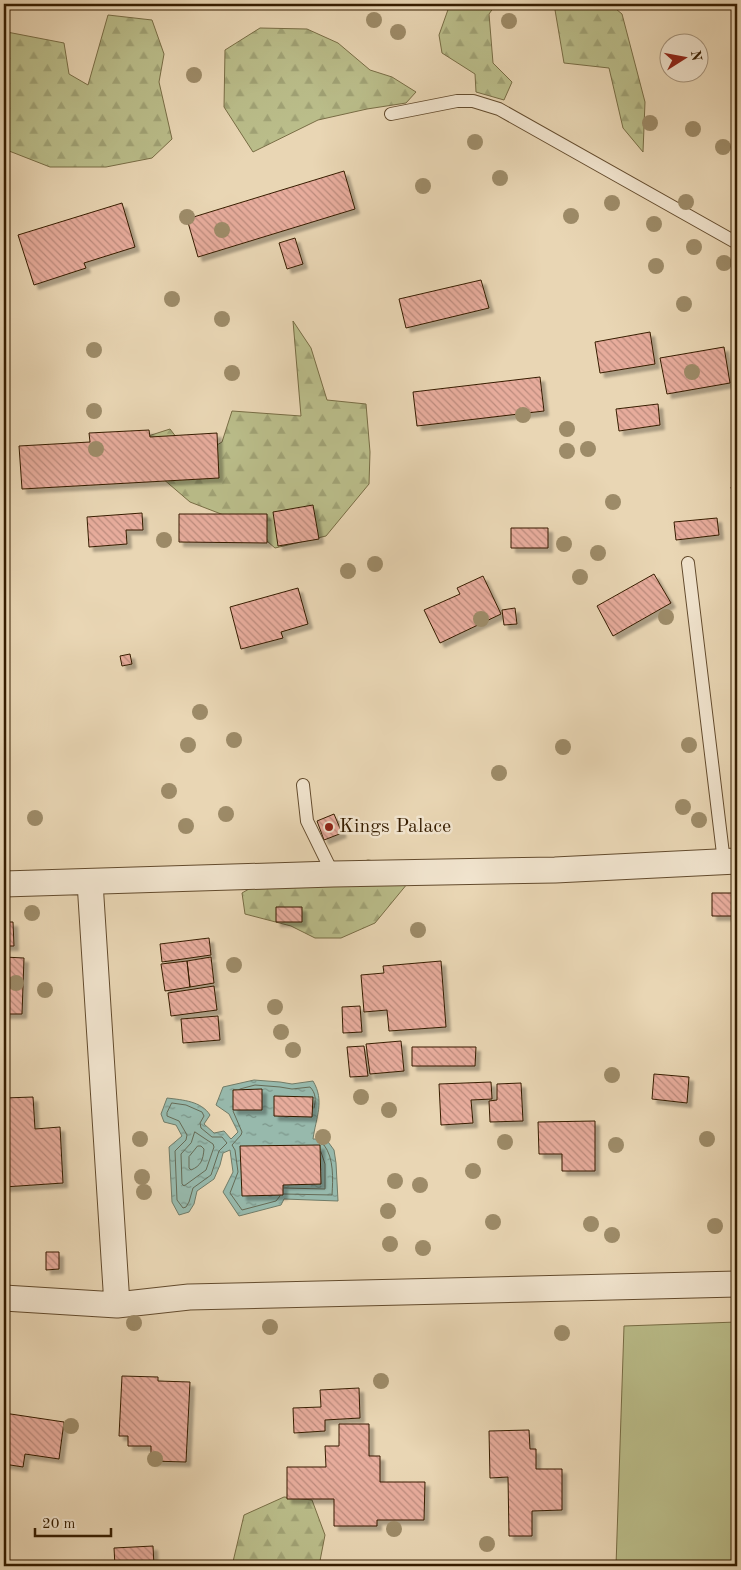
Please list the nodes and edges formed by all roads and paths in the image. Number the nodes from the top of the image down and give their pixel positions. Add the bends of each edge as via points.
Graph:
1 (391, 114) dead end
2 (737, 243) edge
3 (688, 563) dead end
4 (304, 785) dead end
5 (731, 862) edge
6 (333, 874) junction
7 (90, 882) junction
8 (4, 884) edge
9 (737, 1284) edge
10 (4, 1298) edge
11 (118, 1305) junction

1 - 2 lane via 457,101 473,101 499,110
3 - 5 lane
4 - 6 lane via 308,821
5 - 6 street via 555,870
6 - 7 street
7 - 8 street
7 - 11 street
9 - 11 street via 189,1297
10 - 11 street

